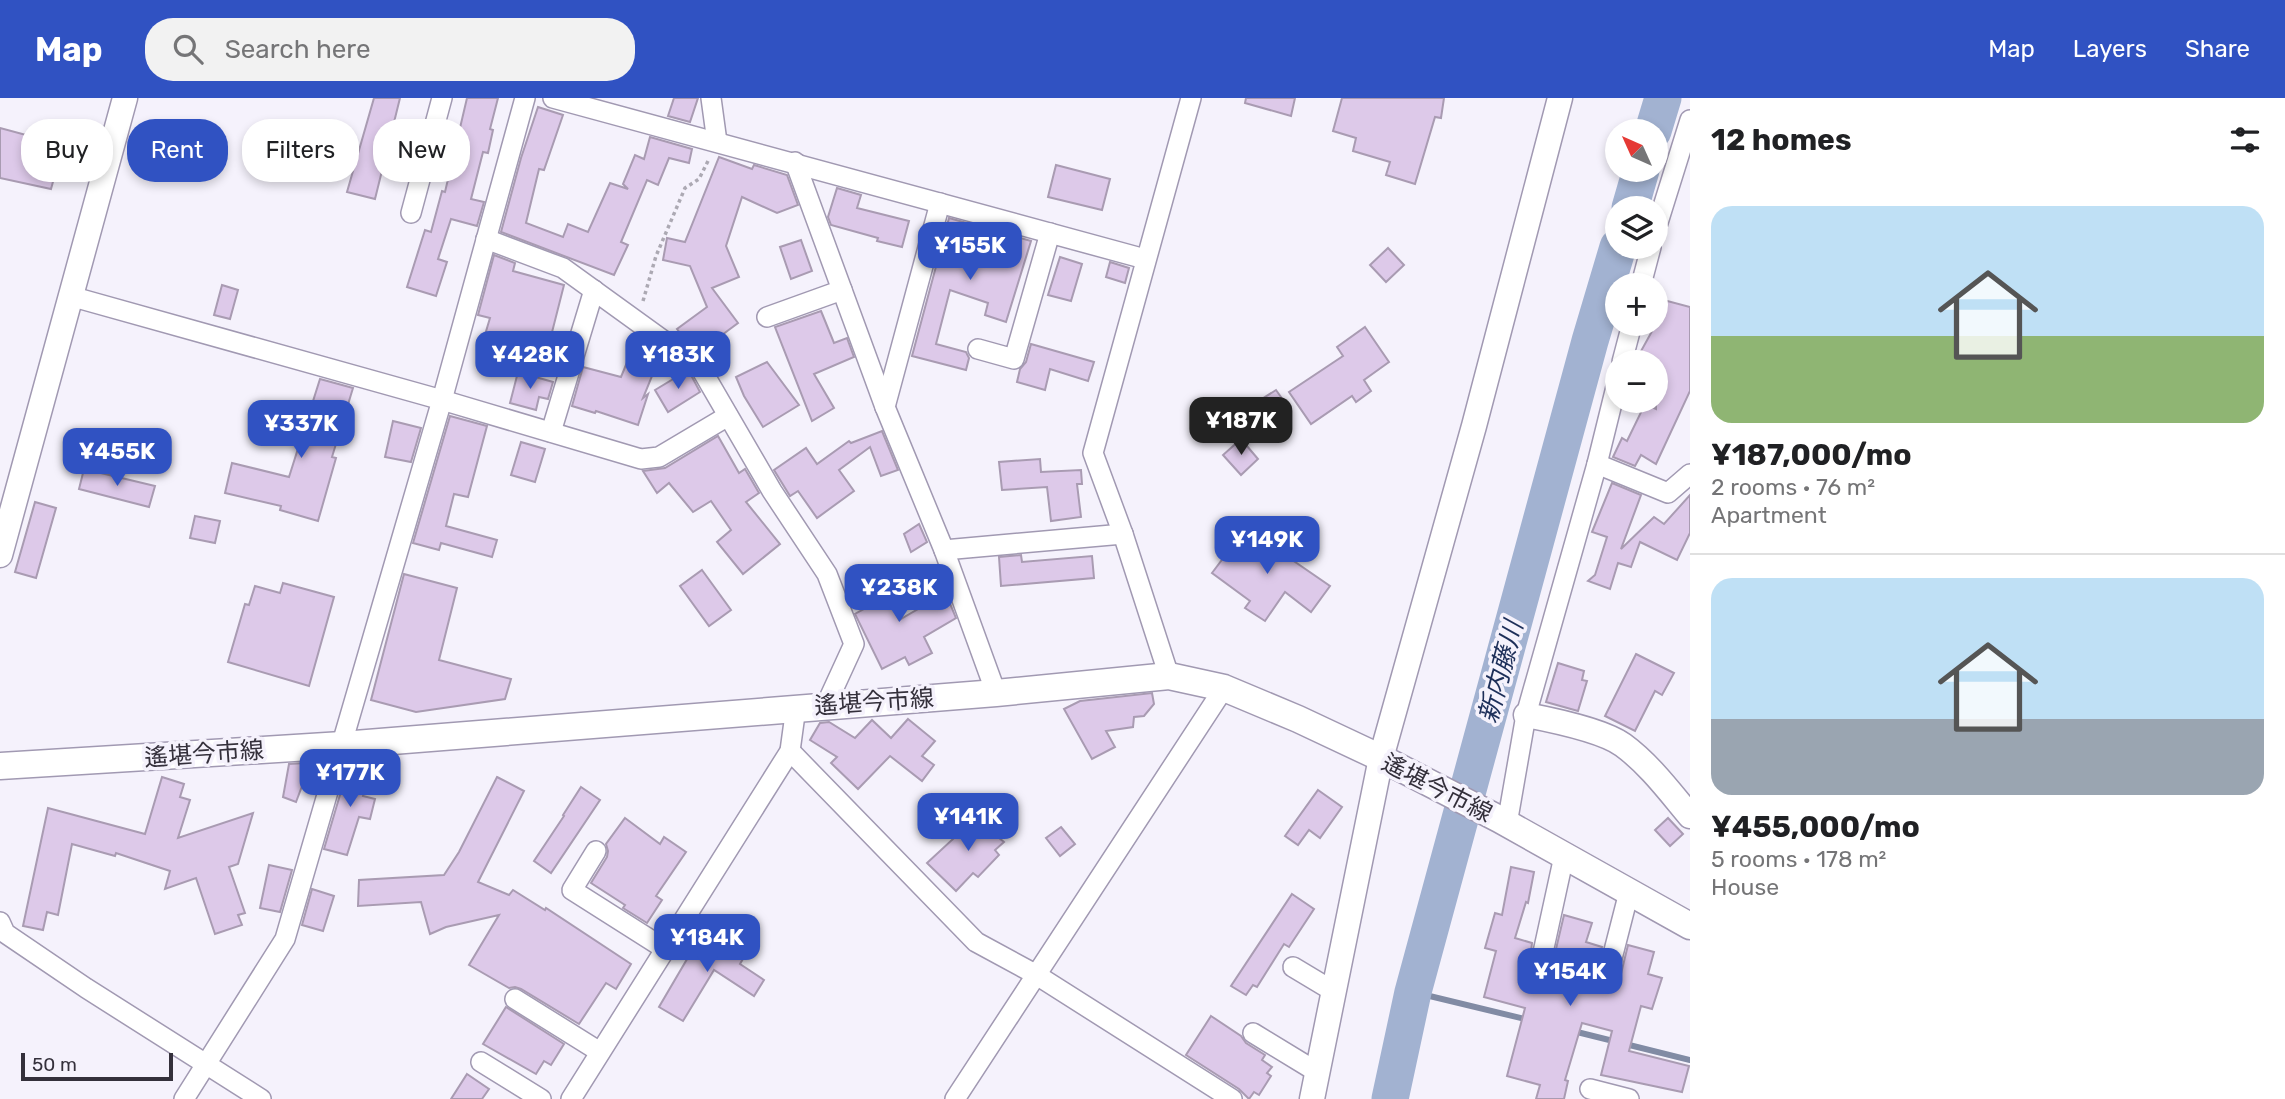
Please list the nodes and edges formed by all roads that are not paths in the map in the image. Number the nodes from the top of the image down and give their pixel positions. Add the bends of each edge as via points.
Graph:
1 (125, 98) edge
2 (442, 98) edge
3 (525, 98) edge
4 (553, 98) edge
5 (711, 98) edge
6 (1191, 98) edge
7 (1560, 98) edge
8 (1690, 120) edge
9 (717, 142) junction
10 (794, 162) junction
11 (1666, 196) edge
12 (940, 203) junction
13 (411, 213) dead end
14 (1049, 233) junction
15 (486, 239) junction
16 (1145, 259) junction
17 (594, 290) junction
18 (842, 290) junction
19 (71, 296) junction
20 (767, 317) dead end
21 (978, 349) dead end
22 (442, 400) junction
23 (885, 407) junction
24 (1610, 413) edge
25 (728, 416) junction
26 (551, 432) junction
27 (1597, 464) junction
28 (1690, 474) edge
29 (4, 517) edge
30 (1123, 534) junction
31 (944, 550) junction
32 (0, 555) edge
33 (1169, 676) junction
34 (1224, 688) junction
35 (996, 693) junction
36 (826, 705) junction
37 (796, 708) junction
38 (1526, 715) junction
39 (342, 745) junction
40 (790, 751) junction
41 (1390, 762) junction
42 (0, 766) edge
43 (1690, 816) edge
44 (1503, 822) junction
45 (596, 851) dead end
46 (1564, 856) junction
47 (1629, 892) junction
48 (0, 922) edge
49 (1690, 926) edge
50 (665, 949) junction
51 (1293, 967) dead end
52 (1035, 974) junction
53 (1334, 991) junction
54 (515, 999) dead end
55 (1253, 1033) dead end
56 (600, 1052) junction
57 (481, 1062) dead end
58 (207, 1064) junction
59 (1317, 1072) junction
60 (1590, 1089) dead end
61 (184, 1099) edge
62 (261, 1099) edge
63 (541, 1099) edge
64 (571, 1099) edge
65 (955, 1099) edge
66 (1232, 1099) edge
67 (1311, 1099) edge
68 (1629, 1099) edge

1 - 19 street
2 - 13 street
3 - 15 street
4 - 9 street
5 - 9 street
6 - 16 street
7 - 41 street
8 - 11 street
9 - 10 street
10 - 12 street
10 - 18 street
12 - 14 street
12 - 23 street
14 - 16 street
14 - 21 street via 1014,359
15 - 17 street via 563,268
15 - 22 street
16 - 30 street via 1093,453
17 - 25 street via 700,367
17 - 26 street
18 - 20 street
18 - 23 street
19 - 22 street
19 - 29 street
22 - 26 street
22 - 39 street
23 - 31 street
24 - 27 street
25 - 26 street via 659,457 641,459
25 - 36 street via 827,573 854,644
27 - 28 street via 1668,493
27 - 38 street
29 - 32 street
30 - 31 street
30 - 33 street
31 - 35 street
33 - 34 main road, 遙堪今市線
33 - 35 main road, 遙堪今市線
34 - 41 main road, 遙堪今市線
34 - 52 street
35 - 36 main road, 遙堪今市線
36 - 37 main road, 遙堪今市線
37 - 39 main road, 遙堪今市線
37 - 40 street
38 - 43 street via 1558,721 1622,744
38 - 44 street
39 - 42 main road, 遙堪今市線
39 - 58 street via 285,939
40 - 50 street
40 - 52 street via 976,942
41 - 44 main road, 遙堪今市線
41 - 53 street
44 - 46 main road, 遙堪今市線
45 - 50 street via 572,890
46 - 47 main road, 遙堪今市線
46 - 47 street via 1542,957 1607,978
47 - 49 main road, 遙堪今市線
48 - 58 street via 5,933
50 - 56 street
51 - 53 street
52 - 65 street
52 - 66 street
53 - 59 street
54 - 56 street
55 - 59 street
56 - 64 street
57 - 63 street
58 - 61 street
58 - 62 street
59 - 67 street
60 - 68 street

